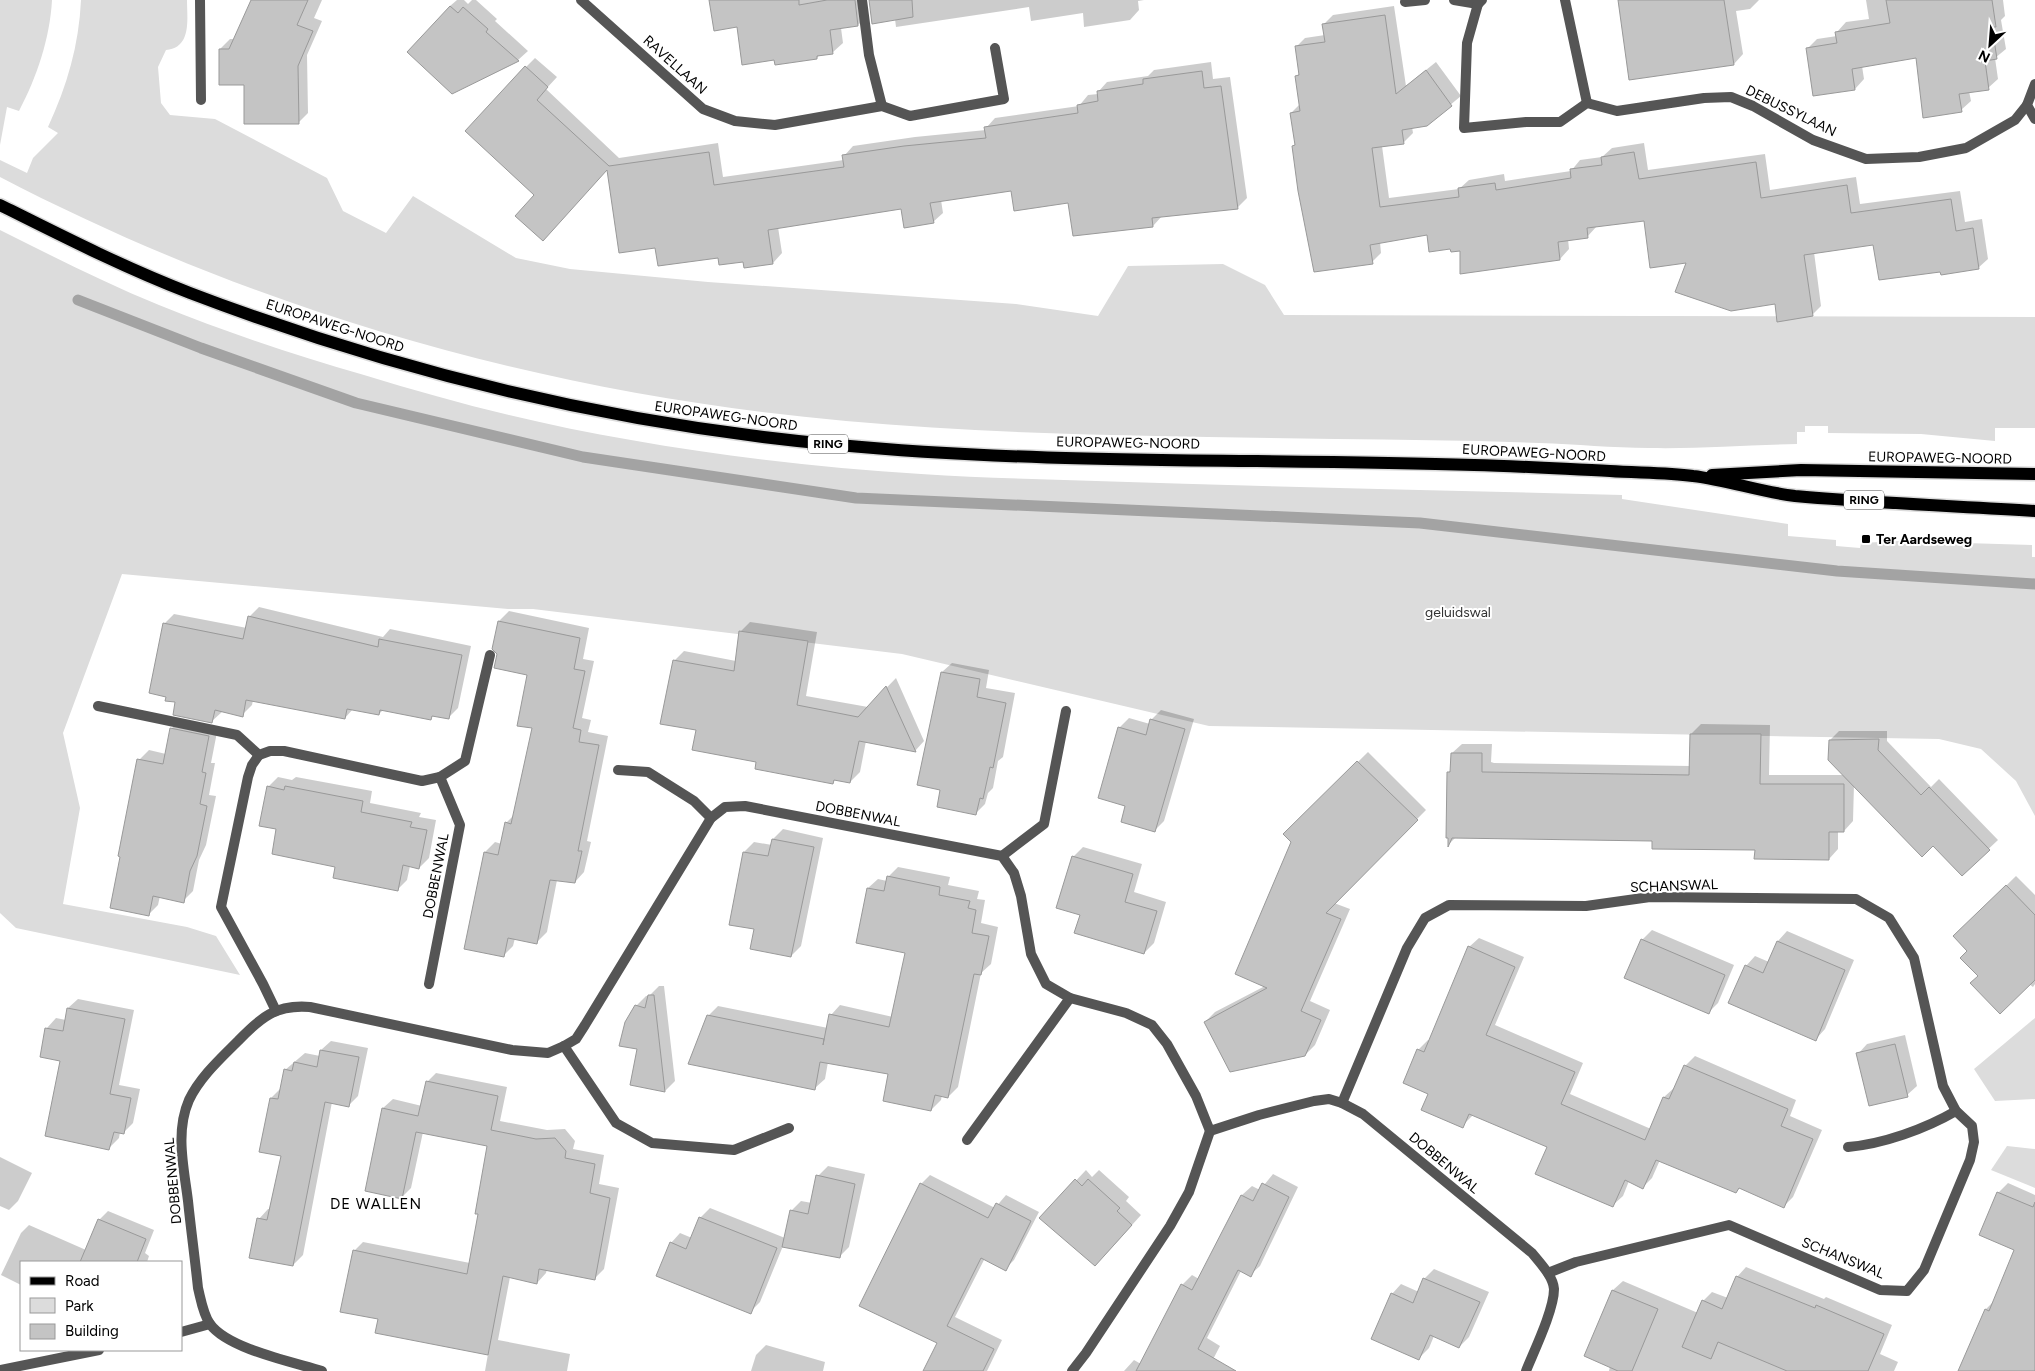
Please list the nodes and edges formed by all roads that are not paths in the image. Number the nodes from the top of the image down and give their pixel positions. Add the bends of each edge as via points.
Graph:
1 (200, 0) edge
2 (581, 0) edge
3 (862, 0) edge
4 (1425, 0) edge
5 (1454, 0) edge
6 (1565, 0) edge
7 (1404, 2) dead end
8 (1480, 2) edge
9 (996, 48) dead end
10 (2035, 84) edge
11 (201, 100) dead end
12 (1587, 103) junction
13 (2027, 105) junction
14 (882, 106) junction
15 (2035, 119) edge
16 (0, 205) edge
17 (2035, 474) edge
18 (1695, 476) junction
19 (2035, 511) edge
20 (490, 655) dead end
21 (98, 706) dead end
22 (1066, 711) dead end
23 (259, 755) junction
24 (618, 770) dead end
25 (440, 777) junction
26 (711, 818) junction
27 (1002, 856) junction
28 (429, 984) dead end
29 (1070, 998) junction
30 (276, 1011) junction
31 (564, 1046) junction
32 (1342, 1103) junction
33 (1956, 1111) junction
34 (789, 1128) dead end
35 (1210, 1131) junction
36 (967, 1140) dead end
37 (1848, 1147) dead end
38 (1548, 1273) junction
39 (210, 1324) junction
40 (182, 1332) edge
41 (94, 1351) edge
42 (0, 1370) edge
43 (322, 1371) edge
44 (1072, 1371) edge
45 (1526, 1371) edge

1 - 11 street
2 - 14 street, RAVELLAAN via 703,109 735,121 775,125
3 - 14 street via 869,54
4 - 7 street
5 - 8 street
6 - 12 street
8 - 12 street via 1467,43 1464,128 1560,122
9 - 14 street, RAVELLAAN via 1004,99 910,116
10 - 13 street, DEBUSSYLAAN
12 - 13 street, DEBUSSYLAAN via 1617,111 1704,98 1731,98 1753,106 1813,140 1866,159 1919,157 1966,148 2015,120
13 - 15 street
16 - 18 main road, EUROPAWEG-NOORD / RING via 178,288 266,320 413,367 479,384 662,422 835,445 931,452 1089,458 1476,464
17 - 18 main road, EUROPAWEG-NOORD / RING via 1801,470
18 - 19 main road, EUROPAWEG-NOORD / RING via 1790,495
20 - 25 street via 464,761
21 - 23 street via 237,735
22 - 27 street via 1044,824
23 - 25 street via 284,751 422,781
23 - 30 street via 248,777 221,907
24 - 26 street via 648,772 694,801
25 - 28 street, DOBBENWAL via 460,826
26 - 27 street, DOBBENWAL via 725,806 745,806
26 - 31 street, DOBBENWAL via 576,1039
27 - 29 street via 1014,873 1021,896 1031,954 1046,984
29 - 35 street via 1126,1013 1152,1026 1167,1044 1196,1096
29 - 36 street
30 - 31 street, DOBBENWAL via 292,1006 310,1007 512,1050 548,1053
30 - 39 street, DOBBENWAL via 247,1031 202,1079 189,1100 182,1123 198,1288 202,1308
31 - 34 street via 616,1123 652,1143 734,1150
32 - 33 street, SCHANSWAL via 1407,948 1425,918 1448,905 1586,906 1650,897 1856,898 1889,918 1914,958 1943,1086
32 - 35 street, DOBBENWAL via 1329,1099 1314,1101
32 - 38 street, DOBBENWAL via 1379,1126 1532,1253
33 - 37 street via 1870,1145
33 - 38 street, SCHANSWAL via 1972,1126 1974,1142 1970,1160 1924,1270 1907,1291 1880,1290 1730,1225 1576,1262
35 - 44 street via 1189,1192 1175,1218
38 - 45 street, DOBBENWAL via 1554,1289 1547,1319
39 - 40 street
39 - 43 street, DOBBENWAL via 235,1343
41 - 42 street

